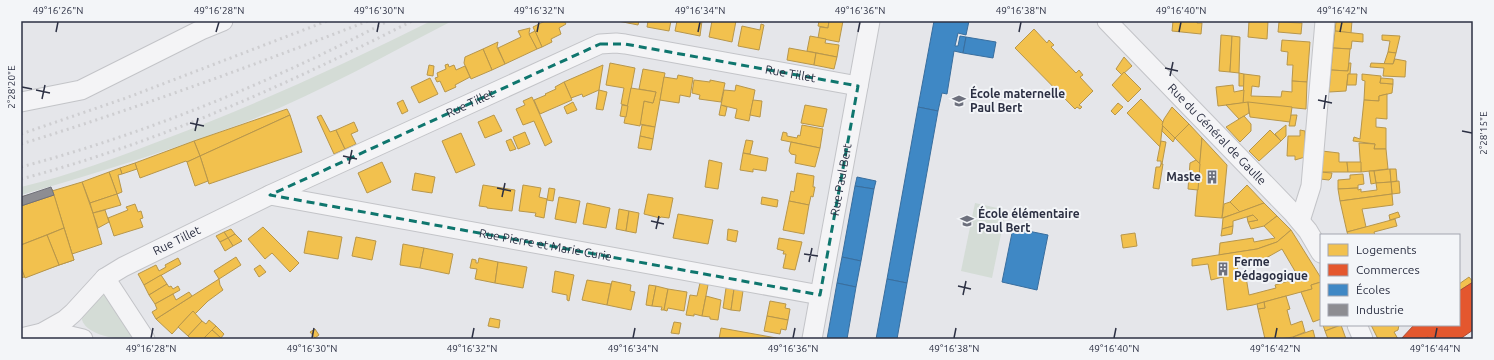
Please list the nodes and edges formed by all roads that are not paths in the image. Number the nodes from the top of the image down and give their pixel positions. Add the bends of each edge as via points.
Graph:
1 (223, 21) edge
2 (870, 21) edge
3 (1107, 21) edge
4 (1325, 21) edge
5 (858, 86) junction
6 (21, 102) edge
7 (270, 195) junction
8 (1300, 221) junction
9 (1320, 251) edge
10 (105, 278) junction
11 (820, 295) junction
12 (1357, 326) edge
13 (42, 333) junction
14 (21, 338) edge
15 (83, 339) edge
16 (145, 339) edge
17 (812, 339) edge
18 (1363, 339) edge

1 - 6 street via 81,90
2 - 5 street, Rue Paul Bert
3 - 8 street, Rue du Général de Gaulle
4 - 8 street via 1311,186
5 - 7 street, Rue Tillet via 625,44 600,44
5 - 11 street, Rue Paul Bert
7 - 10 street, Rue Tillet
7 - 11 street, Rue Pierre et Marie Curie
8 - 9 street, Rue du Général de Gaulle
10 - 13 street, Rue Tillet via 65,320
10 - 16 street
11 - 17 street, Rue Paul Bert
12 - 18 street
13 - 14 street
13 - 15 street

